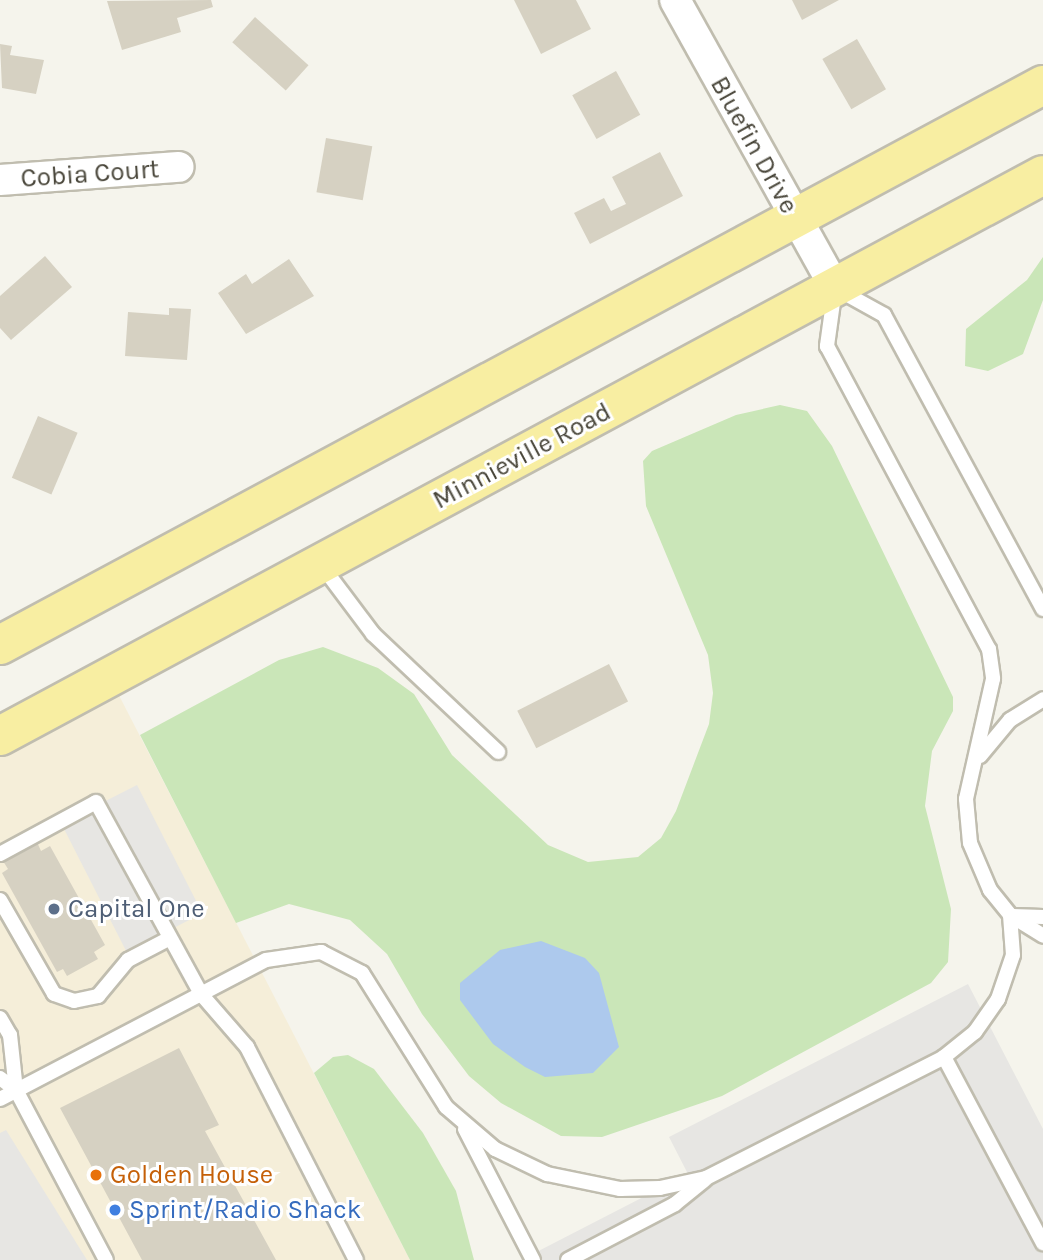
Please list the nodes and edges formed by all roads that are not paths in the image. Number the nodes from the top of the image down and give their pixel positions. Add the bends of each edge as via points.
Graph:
1 (675, 0) edge
2 (1043, 85) edge
3 (179, 167) dead end
4 (1043, 175) edge
5 (0, 180) edge
6 (795, 218) junction
7 (835, 288) junction
8 (320, 564) junction
9 (1043, 609) edge
10 (0, 646) edge
11 (1043, 699) edge
12 (0, 736) edge
13 (498, 752) dead end
14 (973, 765) junction
15 (0, 854) edge
16 (0, 900) edge
17 (1010, 915) junction
18 (1043, 917) edge
19 (1043, 936) edge
20 (170, 938) junction
21 (201, 994) junction
22 (0, 1018) edge
23 (944, 1057) junction
24 (0, 1078) edge
25 (16, 1090) junction
26 (0, 1098) edge
27 (459, 1118) junction
28 (706, 1178) junction
29 (1043, 1243) edge
30 (106, 1260) edge
31 (356, 1260) edge
32 (533, 1260) edge
33 (568, 1260) edge

1 - 6 street, Bluefin Drive
2 - 6 main road
3 - 5 street, Cobia Court
4 - 7 main road, Minnieville Road
6 - 7 street, Bluefin Drive
6 - 10 main road
7 - 8 main road, Minnieville Road
7 - 9 lane via 884,315
7 - 14 lane via 827,346 989,649 993,679
8 - 12 main road, Minnieville Road
8 - 13 lane via 366,626
11 - 14 lane via 1010,720
14 - 17 lane via 966,799 970,843 990,890
15 - 20 lane via 96,802
16 - 20 lane via 54,994 74,1002 98,996 128,960
17 - 18 lane
17 - 19 lane
17 - 23 lane via 1013,955 998,999 975,1032
20 - 21 lane
21 - 25 lane
21 - 27 lane via 290,953 321,952 343,962 377,990 426,1079
21 - 31 lane via 247,1047
22 - 25 lane via 10,1035
23 - 28 lane
23 - 29 lane
24 - 25 lane
25 - 26 lane
25 - 30 lane
27 - 28 lane via 495,1149 560,1177 620,1189
27 - 32 lane
28 - 33 lane via 668,1208

